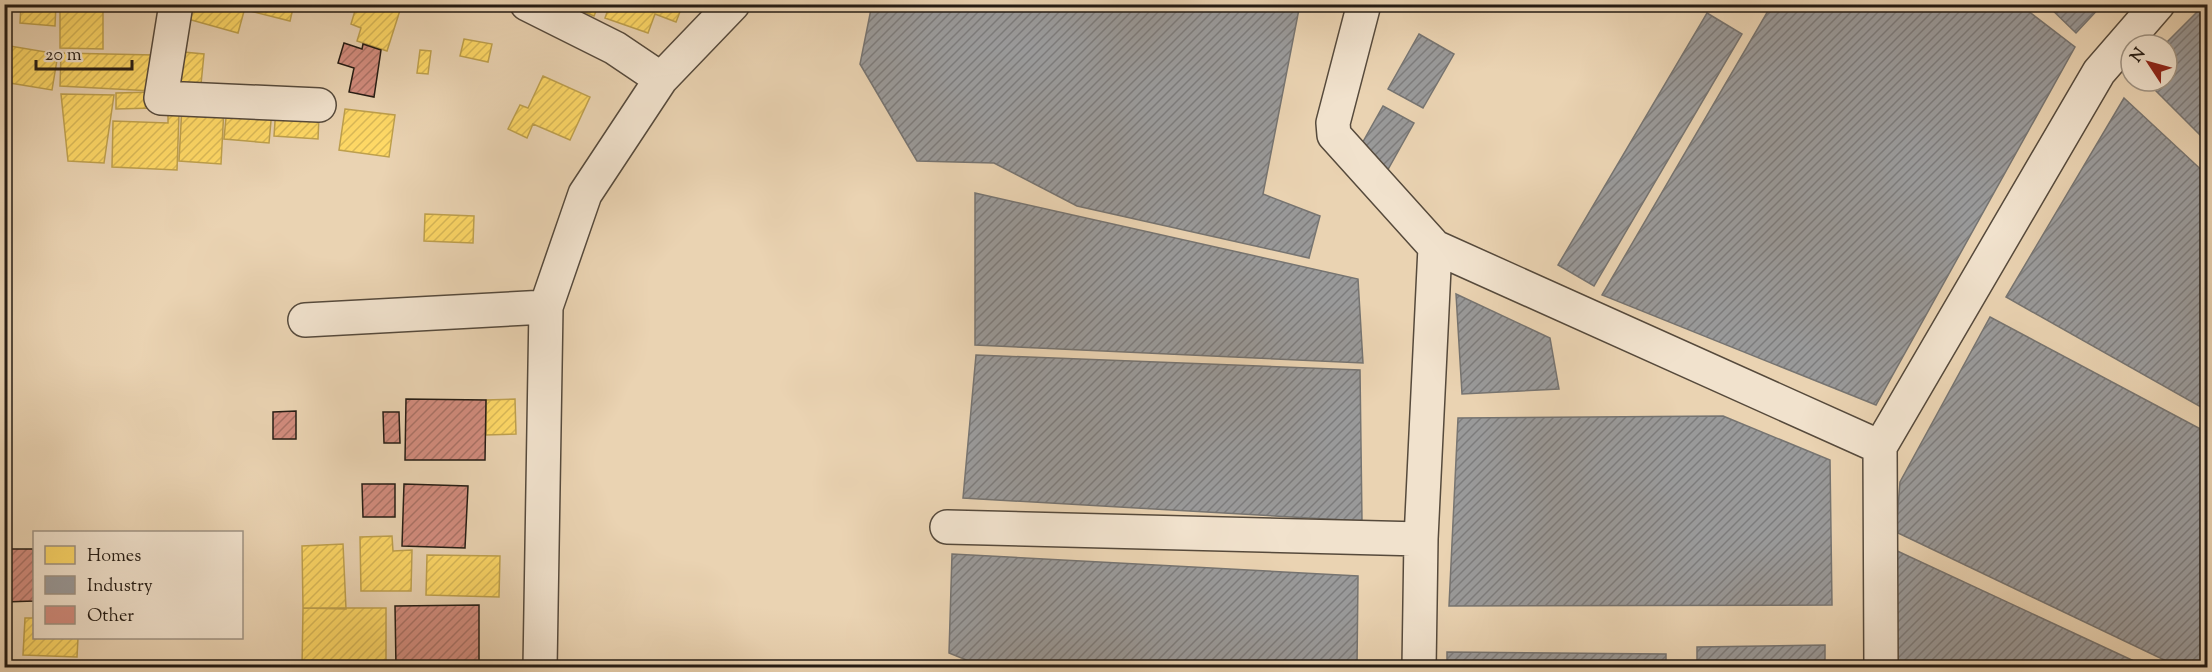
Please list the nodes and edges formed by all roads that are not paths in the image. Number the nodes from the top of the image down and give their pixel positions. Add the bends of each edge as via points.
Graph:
1 (176, 4) edge
2 (527, 4) edge
3 (733, 4) edge
4 (1364, 4) edge
5 (2158, 4) edge
6 (660, 79) junction
7 (319, 105) dead end
8 (1435, 247) junction
9 (546, 307) junction
10 (305, 320) dead end
11 (1880, 447) junction
12 (947, 527) dead end
13 (1421, 539) junction
14 (540, 668) edge
15 (1419, 668) edge
16 (1881, 668) edge

1 - 7 street via 161,98
2 - 6 street via 615,48
3 - 6 street
4 - 8 street via 1333,123 1334,135
5 - 11 street via 2099,72
6 - 9 street via 585,194
8 - 11 street
8 - 13 street
9 - 10 street
9 - 14 street
11 - 16 street
12 - 13 street
13 - 15 street

